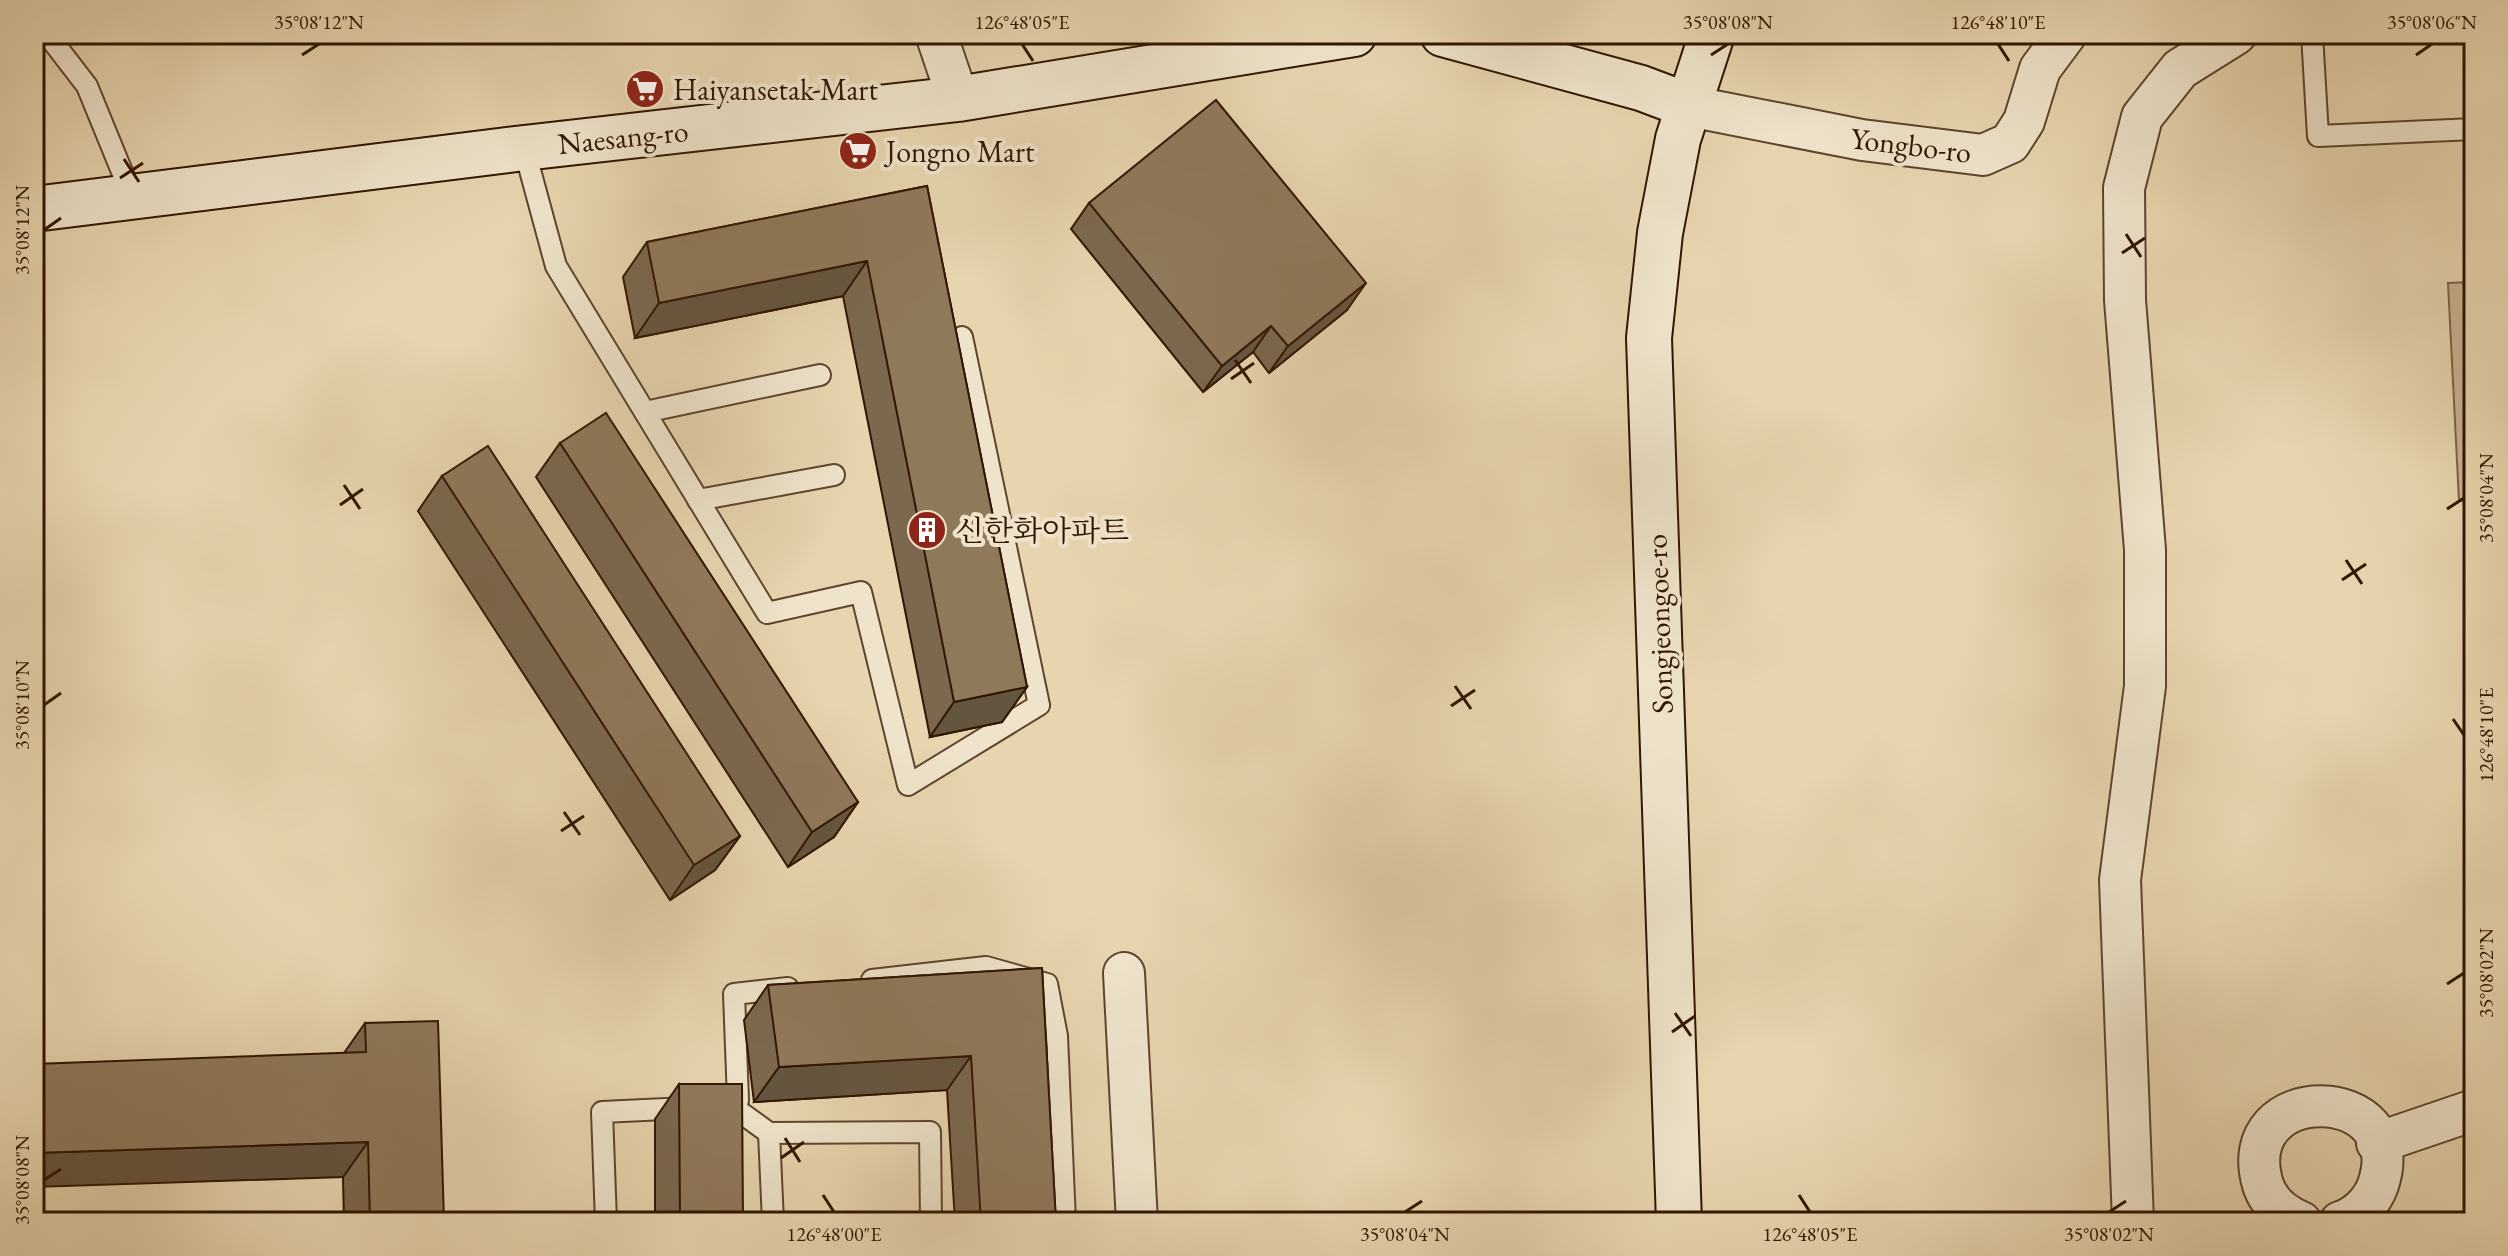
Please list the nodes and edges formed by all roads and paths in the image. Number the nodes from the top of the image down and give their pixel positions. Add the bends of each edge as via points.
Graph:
1 (47, 34) edge
2 (936, 34) edge
3 (1354, 34) edge
4 (1443, 34) edge
5 (1712, 34) edge
6 (2066, 34) edge
7 (2236, 34) edge
8 (2312, 34) edge
9 (958, 99) junction
10 (1689, 106) junction
11 (2474, 129) edge
12 (524, 148) junction
13 (132, 196) junction
14 (34, 209) edge
15 (962, 337) dead end
16 (820, 375) dead end
17 (645, 412) junction
18 (834, 475) dead end
19 (698, 500) junction
20 (1124, 973) dead end
21 (844, 982) edge
22 (813, 986) edge
23 (729, 1104) junction
24 (2474, 1110) edge
25 (769, 1133) junction
26 (2377, 1143) junction
27 (2358, 1218) edge
28 (2286, 1219) edge
29 (606, 1222) edge
30 (773, 1222) edge
31 (931, 1222) edge
32 (1065, 1222) edge
33 (1137, 1222) edge
34 (1679, 1222) edge
35 (2133, 1222) edge

1 - 13 lane via 87,86
2 - 9 street
3 - 9 main road, Naesang-ro
4 - 10 main road
5 - 10 main road, Songjeongoe-ro
6 - 10 street, Yongbo-ro via 2040,69 2024,121 2010,143 1983,155 1862,140
7 - 35 street via 2180,69 2142,117 2124,188 2125,300 2145,550 2145,686 2120,880
8 - 11 lane via 2318,136
9 - 12 main road, Naesang-ro
10 - 34 main road, Songjeongoe-ro via 1660,233 1649,338
12 - 13 main road, Naesang-ro
12 - 17 lane via 556,266
13 - 14 main road, Naesang-ro
15 - 19 lane via 1039,705 908,785 861,592 767,613
16 - 17 lane
17 - 19 lane
18 - 19 lane
20 - 33 street
21 - 32 lane via 986,967 1047,984 1057,1036
22 - 23 lane via 734,994 738,1100
23 - 25 lane
23 - 29 lane via 602,1112
24 - 26 street
25 - 30 lane
25 - 31 lane via 930,1132
26 - 27 street via 2382,1173
26 - 28 street via 2359,1116 2340,1107 2299,1107 2280,1119 2268,1133 2260,1170 2264,1188

